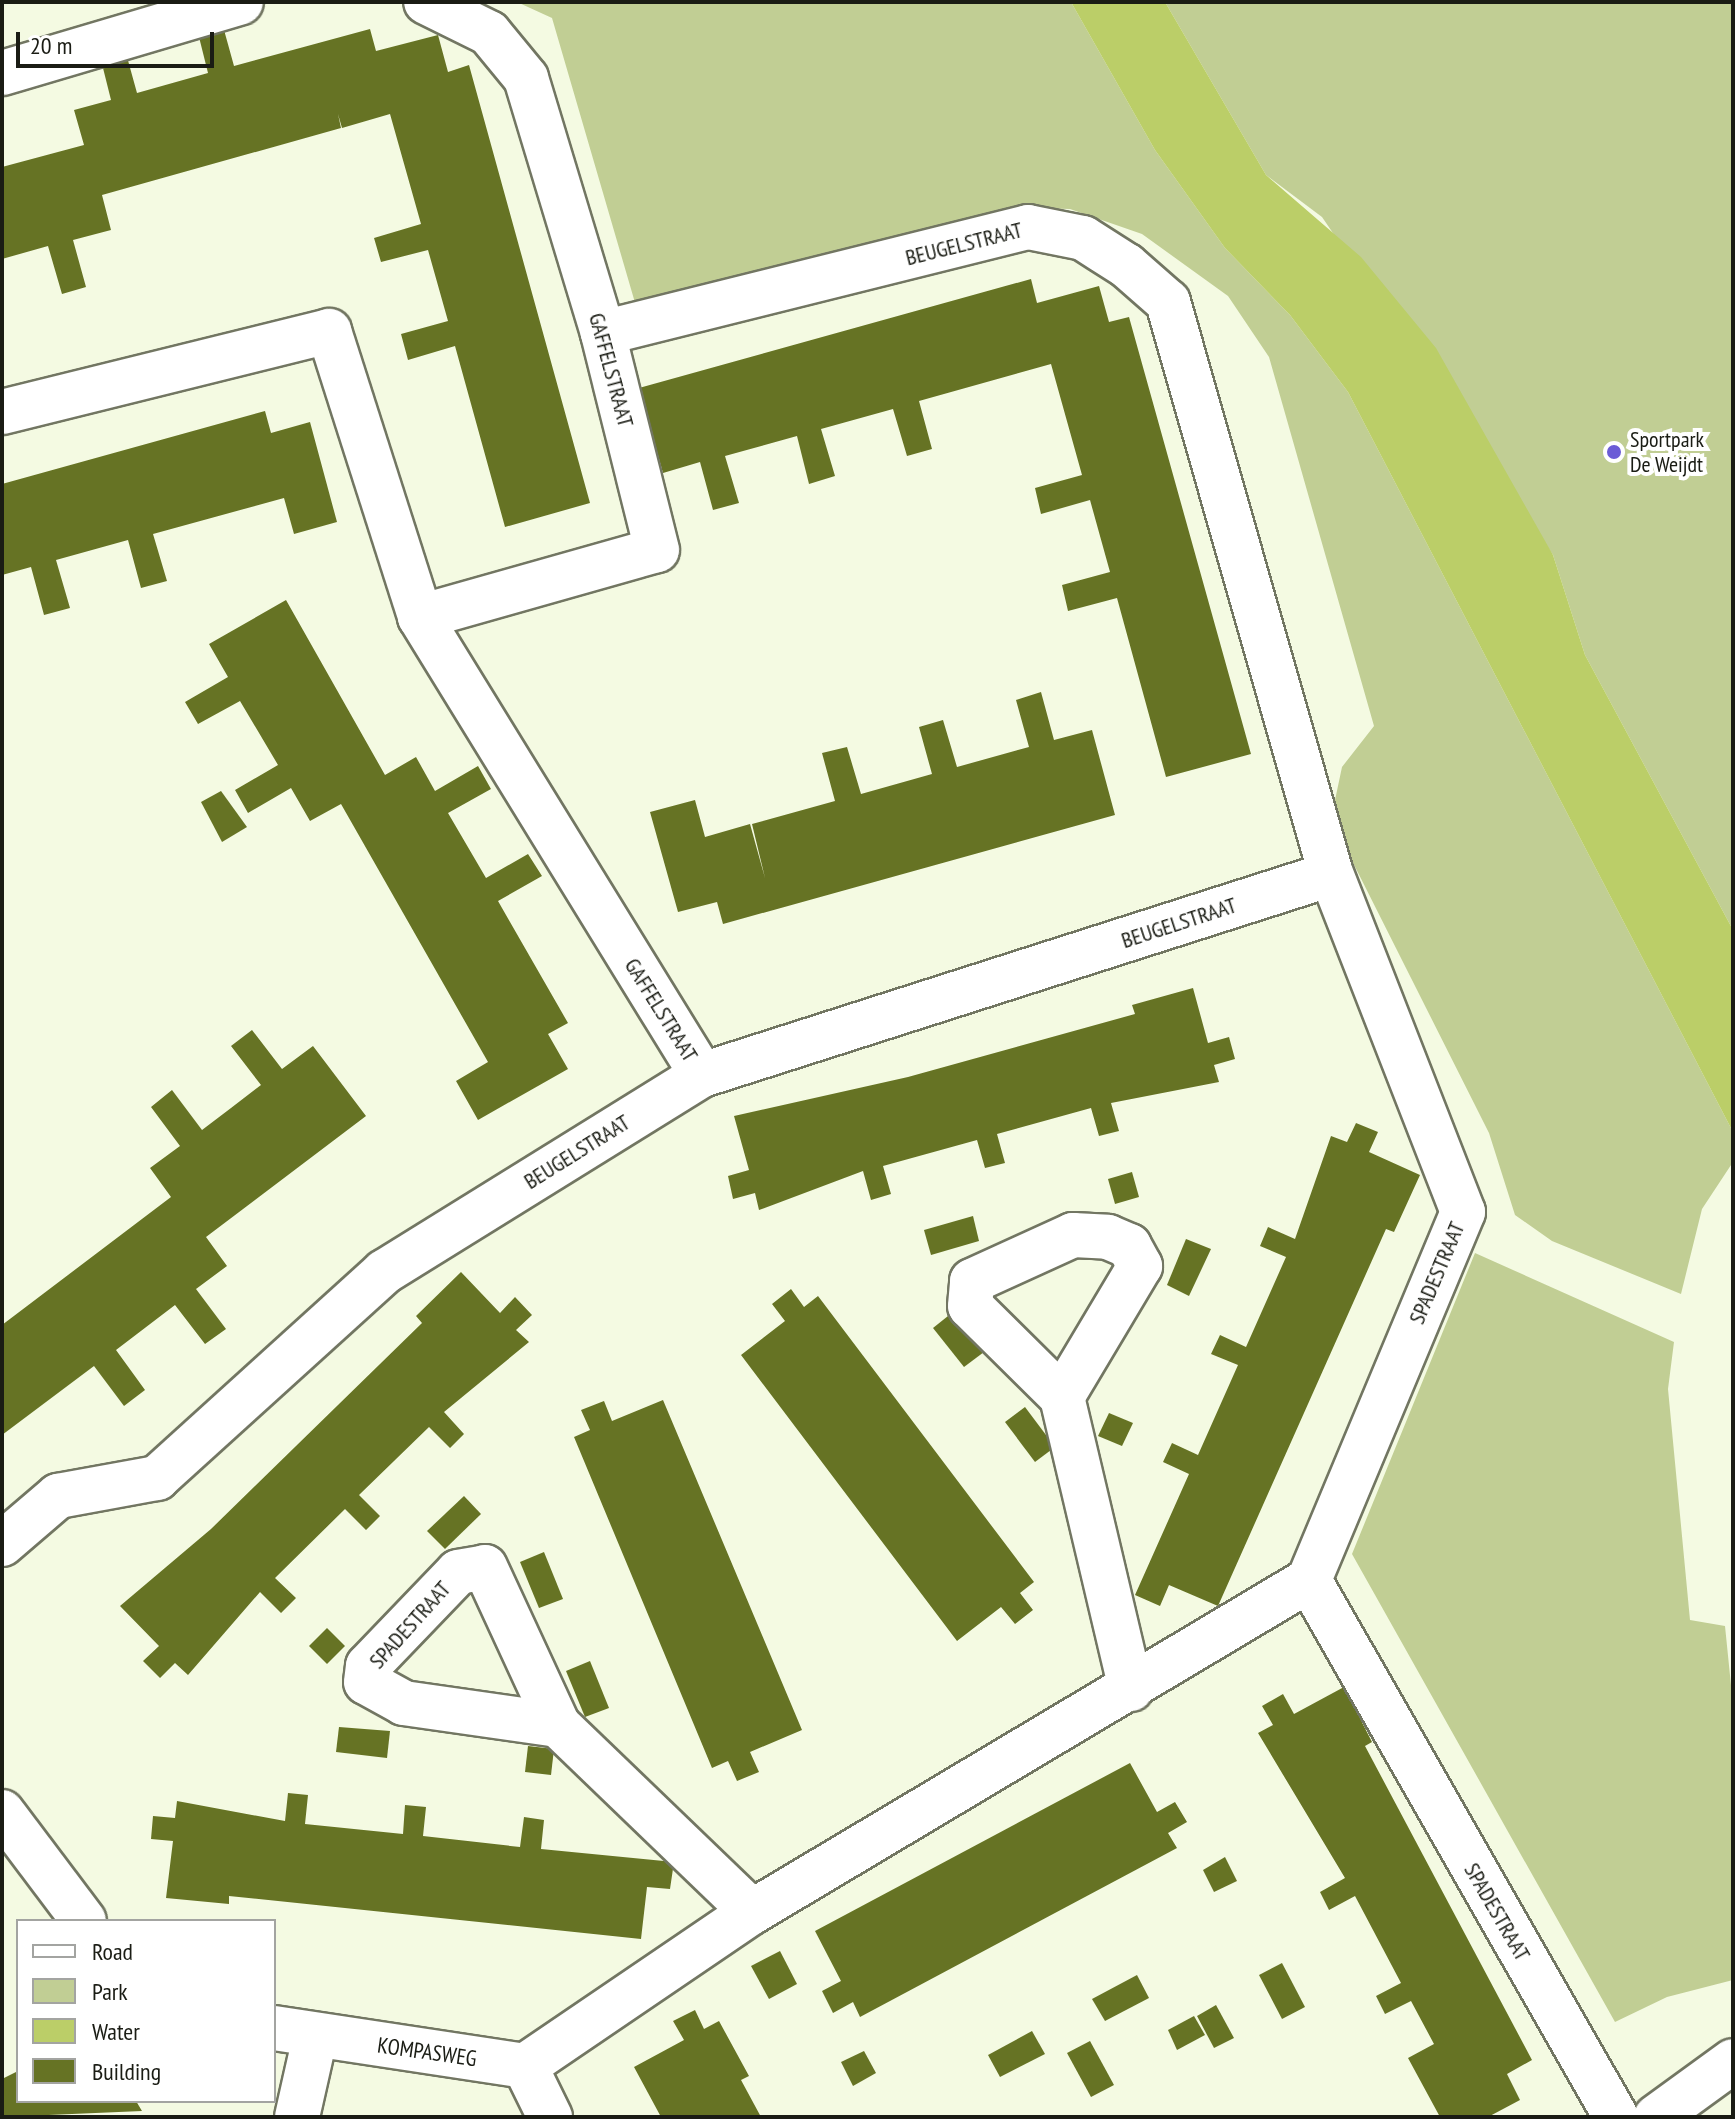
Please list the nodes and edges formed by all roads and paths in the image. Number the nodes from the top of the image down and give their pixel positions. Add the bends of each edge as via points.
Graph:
1 (241, 2) edge
2 (426, 2) edge
3 (2, 73) edge
4 (603, 333) junction
5 (2, 412) edge
6 (420, 617) junction
7 (1331, 874) junction
8 (702, 1075) junction
9 (1062, 1397) dead end
10 (2, 1544) edge
11 (1309, 1580) junction
12 (1131, 1689) junction
13 (558, 1725) dead end
14 (2, 1812) edge
15 (752, 1912) junction
16 (82, 1919) edge
17 (294, 2032) edge
18 (1733, 2061) edge
19 (525, 2066) junction
20 (297, 2117) edge
21 (550, 2117) edge
22 (1616, 2117) edge
23 (1656, 2117) edge

1 - 3 street
2 - 4 street, GAFFELSTRAAT via 489,33 526,78
4 - 6 street, GAFFELSTRAAT via 657,550
4 - 7 street, BEUGELSTRAAT via 1028,227 1083,238 1127,266 1168,302
5 - 6 street, GAFFELSTRAAT via 329,331
6 - 8 street, GAFFELSTRAAT
7 - 8 street, BEUGELSTRAAT
7 - 11 street, SPADESTRAAT via 1463,1212
8 - 10 street, BEUGELSTRAAT via 384,1272 157,1478 58,1496
9 - 12 street
11 - 12 street
11 - 22 street, SPADESTRAAT
12 - 15 street
13 - 15 street
14 - 16 street
15 - 19 street
17 - 19 street, KOMPASWEG
17 - 20 street
18 - 23 street
19 - 21 street

